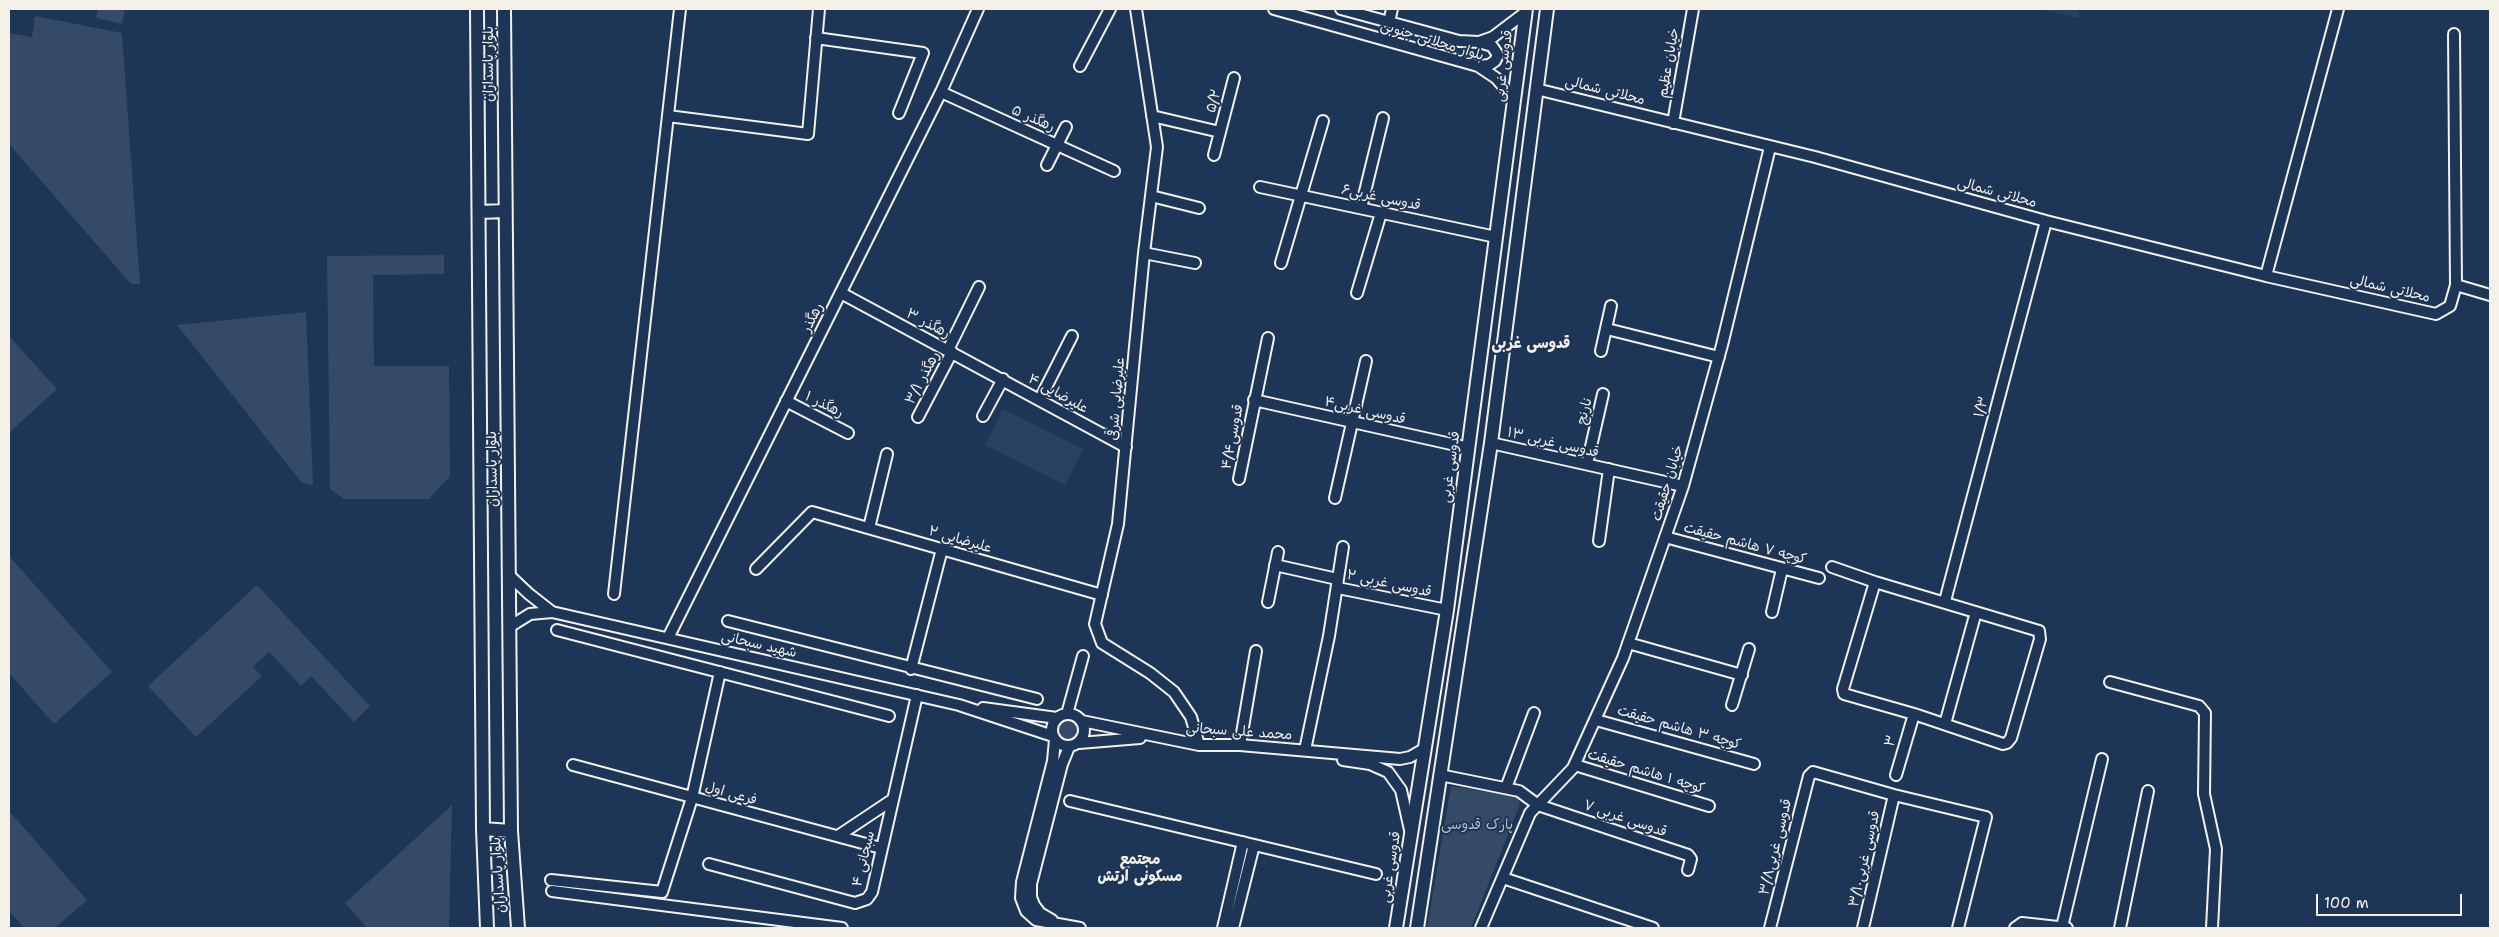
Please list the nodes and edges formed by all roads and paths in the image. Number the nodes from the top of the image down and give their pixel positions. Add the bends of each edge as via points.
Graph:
1 (477, 9) edge
2 (504, 9) edge
3 (680, 9) edge
4 (819, 9) edge
5 (978, 9) edge
6 (1110, 9) edge
7 (1136, 9) edge
8 (1274, 9) edge
9 (1341, 9) edge
10 (1392, 9) edge
11 (1547, 9) edge
12 (1693, 9) edge
13 (2338, 9) edge
14 (1526, 11) edge
15 (1389, 22) junction
16 (2454, 34) dead end
17 (816, 38) junction
18 (1479, 42) junction
19 (1080, 66) dead end
20 (1478, 66) junction
21 (1234, 78) dead end
22 (1536, 89) junction
23 (941, 92) junction
24 (1514, 99) junction
25 (899, 112) dead end
26 (668, 116) junction
27 (1152, 116) junction
28 (1383, 118) dead end
29 (1323, 121) dead end
30 (1673, 122) junction
31 (1066, 127) dead end
32 (1220, 132) junction
33 (1058, 145) junction
34 (1770, 146) junction
35 (1214, 155) dead end
36 (1047, 165) dead end
37 (1114, 171) dead end
38 (1260, 187) dead end
39 (1151, 196) junction
40 (1302, 196) junction
41 (1199, 208) dead end
42 (1361, 208) junction
43 (504, 211) junction
44 (480, 212) junction
45 (1381, 213) junction
46 (2046, 221) junction
47 (1496, 237) junction
48 (1144, 253) junction
49 (1195, 263) dead end
50 (1281, 263) dead end
51 (2266, 276) junction
52 (2456, 285) junction
53 (979, 286) dead end
54 (840, 293) junction
55 (1357, 293) dead end
56 (2490, 295) edge
57 (1612, 306) dead end
58 (1607, 329) junction
59 (1072, 336) dead end
60 (1484, 336) junction
61 (1268, 338) dead end
62 (1504, 339) junction
63 (950, 351) junction
64 (1601, 351) dead end
65 (1719, 357) junction
66 (1366, 361) dead end
67 (1003, 380) junction
68 (1604, 394) dead end
69 (1040, 399) junction
70 (1254, 400) junction
71 (786, 401) junction
72 (984, 416) dead end
73 (918, 417) dead end
74 (1353, 422) junction
75 (848, 433) dead end
76 (1491, 443) junction
77 (1126, 447) junction
78 (1469, 448) junction
79 (887, 454) dead end
80 (1587, 464) junction
81 (1610, 469) junction
82 (1239, 479) dead end
83 (1683, 486) junction
84 (1335, 498) dead end
85 (869, 528) junction
86 (1665, 537) junction
87 (1598, 541) dead end
88 (1343, 547) dead end
89 (942, 549) junction
90 (1278, 552) dead end
91 (1275, 565) junction
92 (1832, 566) dead end
93 (1782, 569) junction
94 (756, 570) dead end
95 (509, 575) junction
96 (1818, 578) dead end
97 (1337, 579) junction
98 (1450, 581) junction
99 (1875, 582) junction
100 (1469, 584) junction
101 (614, 594) dead end
102 (1102, 595) junction
103 (1945, 601) junction
104 (1268, 602) dead end
105 (1447, 610) junction
106 (552, 612) junction
107 (1772, 612) dead end
108 (1976, 612) junction
109 (728, 621) dead end
110 (509, 627) junction
111 (556, 630) dead end
112 (668, 638) junction
113 (1628, 643) junction
114 (1749, 649) dead end
115 (1256, 651) dead end
116 (1083, 656) dead end
117 (911, 669) junction
118 (720, 672) junction
119 (1742, 675) junction
120 (2110, 682) dead end
121 (917, 695) junction
122 (1037, 699) dead end
123 (959, 705) junction
124 (1732, 706) dead end
125 (1534, 714) dead end
126 (1914, 714) junction
127 (889, 716) dead end
128 (1062, 716) junction
129 (1596, 720) junction
130 (1082, 721) junction
131 (1945, 724) junction
132 (1151, 737) junction
133 (1054, 738) junction
134 (1079, 742) junction
135 (1240, 744) junction
136 (1199, 745) junction
137 (1068, 747) junction
138 (1424, 749) junction
139 (1305, 750) junction
140 (1324, 752) junction
141 (2102, 759) dead end
142 (1754, 764) dead end
143 (573, 765) dead end
144 (1575, 765) junction
145 (1440, 775) junction
146 (1896, 775) dead end
147 (1506, 788) junction
148 (2148, 791) dead end
149 (1894, 795) junction
150 (692, 798) junction
151 (892, 800) junction
152 (1070, 801) dead end
153 (1538, 805) junction
154 (1709, 806) dead end
155 (483, 829) junction
156 (511, 831) junction
157 (1411, 833) junction
158 (838, 836) junction
159 (1248, 844) junction
160 (881, 848) junction
161 (709, 864) dead end
162 (1032, 864) junction
163 (1688, 870) dead end
164 (1376, 874) dead end
165 (1503, 878) junction
166 (551, 880) dead end
167 (552, 891) dead end
168 (761, 924) edge
169 (487, 928) edge
170 (518, 928) edge
171 (842, 928) edge
172 (1080, 928) edge
173 (1222, 928) edge
174 (1233, 928) edge
175 (1396, 928) edge
176 (1418, 928) edge
177 (1481, 928) edge
178 (1654, 928) edge
179 (1770, 928) edge
180 (1863, 928) edge
181 (1958, 928) edge
182 (2015, 928) edge
183 (2065, 928) edge
184 (2120, 928) edge
185 (2212, 928) edge

1 - 44 main road, بلوار پاسداران
2 - 43 main road, بلوار پاسداران
3 - 26 street
4 - 17 street
5 - 23 street, رهگذر
6 - 19 street
7 - 27 street, علیرضایی شرقی
8 - 20 street, بلوار محلاتی جنوبی
9 - 15 street, بلوار محلاتی جنوبی
10 - 15 street
11 - 22 main road
12 - 30 street, خیابان عظیم
13 - 51 street
14 - 18 street, بلوار محلاتی جنوبی via 1493,37
14 - 24 main road, قدوسی غربی
15 - 18 street, بلوار محلاتی جنوبی via 1459,42
16 - 52 street
17 - 25 street via 923,54
17 - 26 street via 808,134
18 - 20 street via 1492,46 1498,55 1489,65
20 - 24 street, بلوار محلاتی جنوبی via 1496,78
21 - 32 street, ۵/۲
22 - 30 street, محلاتی شمالی
22 - 62 main road
23 - 33 street, ۵ رهگذر
23 - 54 street, رهگذر
24 - 47 main road, قدوسی غربی
26 - 101 street
27 - 32 street
27 - 39 street, علیرضایی شرقی via 1157,147
28 - 42 street
29 - 40 street
30 - 34 street, محلاتی شمالی
31 - 33 street
32 - 35 street, ۵/۲
33 - 36 street
33 - 37 street, ۵ رهگذر
34 - 46 street, محلاتی شمالی
34 - 65 street, خیابان حقیقت
38 - 40 street, قدوسی غربی۶
39 - 41 street
39 - 48 street, علیرضایی شرقی
40 - 42 street, قدوسی غربی۶
40 - 50 street
42 - 45 street, قدوسی غربی۶
43 - 44 main road
43 - 95 main road, بلوار پاسداران
44 - 155 main road, بلوار پاسداران
45 - 47 street, قدوسی غربی۶
45 - 55 street
46 - 51 street, محلاتی شمالی
46 - 103 street, ۱/۳
47 - 60 main road, قدوسی غربی
48 - 49 street
48 - 77 street, علیرضایی شرقی
51 - 52 street, محلاتی شمالی via 2436,314 2450,306
52 - 56 street
53 - 63 street, ۳/۱ رهگذر
54 - 63 street, ۳ رهگذر
54 - 71 street, رهگذر
57 - 58 street
58 - 64 street
58 - 65 street
59 - 69 street
60 - 62 main road
60 - 78 main road, قدوسی غربی
61 - 70 street, قدوسی۴/۴
62 - 76 main road
63 - 67 street, ۳ رهگذر
63 - 73 street, ۳/۱ رهگذر
65 - 83 street, خیابان حقیقت
66 - 74 street
67 - 69 street, ۴ علیرضایی
67 - 72 street
68 - 80 street, نارنج
69 - 77 street, ۴ علیرضایی
70 - 74 street, قدوسی غربی۴
70 - 82 street, قدوسی۴/۴
71 - 75 street, ۱ رهگذر
71 - 112 street, رهگذر
74 - 78 street, قدوسی غربی۴
74 - 84 street
76 - 80 street, ۱۳ قدوسی غربی
76 - 100 main road
77 - 102 street, علیرضایی شرقی via 1118,524
78 - 98 main road, قدوسی غربی
79 - 85 street
80 - 81 street, ۱۳ قدوسی غربی
81 - 83 street, ۱۳ قدوسی غربی
81 - 87 street
83 - 86 street, خیابان حقیقت
85 - 89 street, ۲ علیرضایی
85 - 94 street, ۲ علیرضایی via 812,512
86 - 93 street, کوچه ۷ هاشم حقیقت
86 - 113 street, خیابان حقیقت
88 - 97 street
89 - 102 street, ۲ علیرضایی
89 - 117 street
90 - 91 street
91 - 97 street, ۲ قدوسی غربی
91 - 104 street
92 - 99 street
93 - 96 street, کوچه ۷ هاشم حقیقت
93 - 107 street
95 - 106 street
95 - 110 main road, بلوار پاسداران
97 - 105 street, ۲ قدوسی غربی via 1338,588
97 - 139 street via 1329,636
98 - 100 main road
98 - 105 main road, قدوسی غربی
99 - 103 street
99 - 126 street via 1844,694
100 - 145 main road
102 - 136 street, علیرضایی شرقی via 1094,624 1102,643 1174,692 1191,717
103 - 108 street
105 - 138 main road, قدوسی غربی
106 - 110 street via 530,614
106 - 112 street, شهید سبحانی
108 - 131 street
108 - 131 street via 2033,628 2039,631 2040,639 2007,744
109 - 117 street
110 - 156 main road, بلوار پاسداران
111 - 118 street
112 - 121 street, شهید سبحانی
113 - 119 street
113 - 129 street, خیابان حقیقت
114 - 119 street
115 - 135 street
116 - 128 street
117 - 122 street
118 - 127 street
118 - 150 street
119 - 124 street
120 - 185 street via 2199,706 2205,713 2204,794 2216,849
121 - 123 street, شهید سبحانی
121 - 151 street, سبحانی ۴
123 - 128 street, شهید سبحانی
123 - 133 street, شهید سبحانی
125 - 147 street
126 - 131 street
126 - 146 street, ۳
128 - 130 street via 1078,717
128 - 133 street via 1052,727
129 - 142 street, کوچه ۳ هاشم حقیقت
129 - 144 street, خیابان حقیقت
130 - 132 street, محمد علی سبحانی
130 - 134 street via 1084,732
132 - 134 street, محمد علی سبحانی
132 - 136 street, محمد علی سبحانی
133 - 137 street
133 - 162 street via 1053,761
134 - 137 street
135 - 136 street, محمد علی سبحانی
135 - 139 street, محمد علی سبحانی
137 - 162 street
138 - 140 street, محمد علی سبحانی via 1400,759
138 - 157 main road, قدوسی غربی
139 - 140 street, محمد علی سبحانی
140 - 157 street, محمد علی سبحانی via 1330,758 1370,764 1388,772 1401,790
141 - 183 street
143 - 150 street, فرعی اول
144 - 153 street, خیابان حقیقت
144 - 154 street, کوچه ۱ هاشم حقیقت
145 - 147 street
145 - 176 main road
147 - 153 street via 1524,794
148 - 184 street
149 - 179 street, قدوسی غربی۳/۸ via 1811,774
149 - 180 street, قدوسی غربی۳/۱۰
149 - 181 street via 1986,817
150 - 158 street, فرعی اول
150 - 166 street via 662,892
151 - 158 street
151 - 160 street, سبحانی ۴
152 - 159 street
153 - 163 street, ۷ قدوسی غربی via 1688,855 1691,859
153 - 165 street, خیابان حقیقت via 1530,813
155 - 156 main road
155 - 169 main road, بلوار پاسداران
156 - 170 main road, بلوار پاسداران
157 - 175 main road, قدوسی غربی
158 - 160 street, فرعی اول
159 - 164 street
159 - 173 street
159 - 174 street
160 - 161 street, سبحانی ۴ via 872,892 862,902 855,903
162 - 172 street via 1021,898 1026,911 1036,920
165 - 177 street, خیابان حقیقت
165 - 178 street
167 - 168 street
168 - 171 street
182 - 183 street via 2022,923

